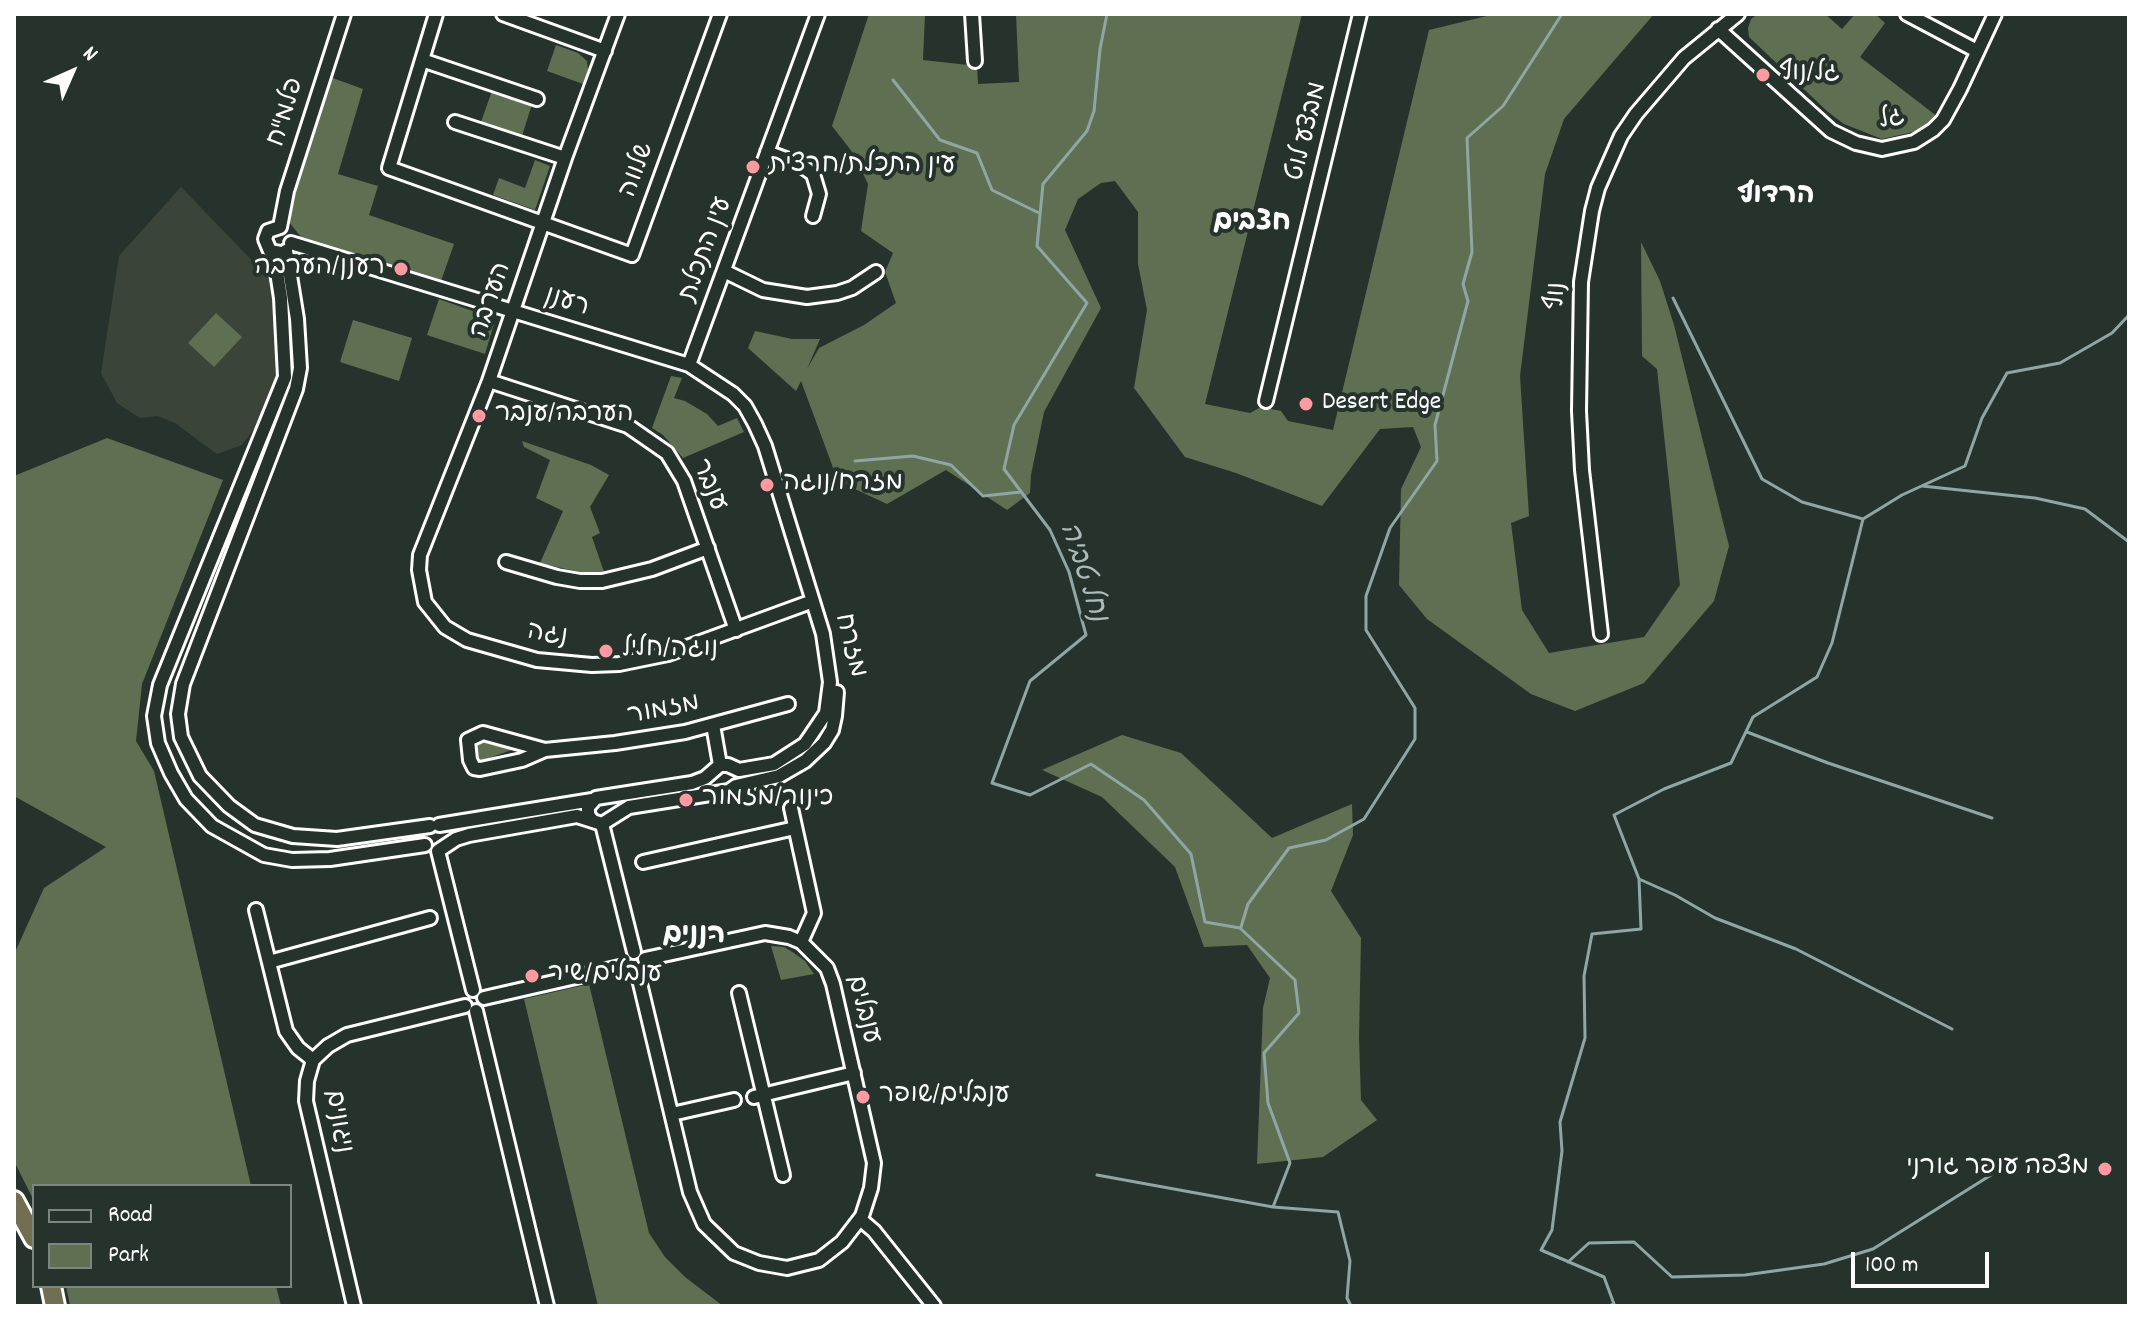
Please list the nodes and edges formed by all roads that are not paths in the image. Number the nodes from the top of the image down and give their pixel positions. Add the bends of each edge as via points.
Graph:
1 (344, 14) edge
2 (436, 14) edge
3 (503, 14) edge
4 (618, 14) edge
5 (720, 14) edge
6 (818, 14) edge
7 (972, 14) edge
8 (1360, 14) edge
9 (1738, 14) edge
10 (1907, 14) edge
11 (1995, 14) edge
12 (1718, 29) junction
13 (605, 51) junction
14 (1977, 51) junction
15 (422, 60) junction
16 (975, 61) dead end
17 (537, 99) dead end
18 (455, 122) dead end
19 (767, 152) junction
20 (565, 158) junction
21 (813, 216) dead end
22 (542, 223) junction
23 (280, 227) junction
24 (284, 249) junction
25 (724, 271) junction
26 (876, 272) dead end
27 (513, 311) junction
28 (689, 365) junction
29 (489, 381) junction
30 (1266, 401) dead end
31 (708, 548) junction
32 (506, 562) dead end
33 (813, 601) junction
34 (425, 602) joint
35 (736, 630) junction
36 (1601, 634) dead end
37 (788, 704) dead end
38 (713, 725) junction
39 (545, 750) junction
40 (717, 768) junction
41 (734, 769) junction
42 (736, 786) junction
43 (721, 791) junction
44 (598, 799) junction
45 (791, 808) dead end
46 (602, 821) junction
47 (434, 826) junction
48 (795, 828) junction
49 (425, 845) junction
50 (443, 849) junction
51 (643, 862) dead end
52 (256, 910) dead end
53 (430, 918) dead end
54 (801, 942) junction
55 (640, 956) junction
56 (269, 962) junction
57 (624, 966) junction
58 (638, 975) junction
59 (739, 993) dead end
60 (478, 994) junction
61 (471, 1008) junction
62 (313, 1060) junction
63 (854, 1073) junction
64 (759, 1096) junction
65 (734, 1100) dead end
66 (672, 1114) junction
67 (783, 1175) dead end
68 (14, 1201) edge
69 (860, 1219) junction
70 (32, 1234) edge
71 (354, 1306) edge
72 (547, 1306) edge
73 (934, 1306) edge

1 - 23 street, פלמ"ח
2 - 15 street
3 - 13 street
4 - 13 street, הערבה
5 - 22 street, שלווה via 632,255
6 - 19 street, עין התכלת
7 - 16 street
8 - 30 street, מבצע לוט
9 - 12 street, נוף
10 - 14 street
11 - 14 street, גל
12 - 14 street, גל via 1831,131 1882,149 1914,142 1943,120
12 - 36 street, נוף via 1668,74 1621,136 1598,188 1587,233 1579,318 1580,443
13 - 20 street, הערבה
15 - 17 street
15 - 22 street via 389,168
18 - 20 street
19 - 21 street via 813,174 819,194
19 - 25 street, עין התכלת
20 - 22 street, הערבה
22 - 27 street, הערבה
23 - 24 street via 290,235
23 - 24 street via 272,228 265,239 267,247
24 - 27 street, רענן
24 - 47 street via 297,319 296,389 183,684 181,737 190,760 214,791 242,817 272,831 337,839
24 - 49 street via 285,377 160,685 154,716 158,743 186,799 212,826 264,855 330,859
25 - 26 street via 763,290 807,297 852,288
25 - 28 street, עין התכלת
27 - 28 street, רענן
27 - 29 street, הערבה
28 - 33 street, מזרח via 733,394 755,424
29 - 31 street, ענבר via 628,426 656,444 677,467
29 - 34 street, הערבה via 420,555
31 - 32 street via 602,581 557,577
31 - 35 street, ענבר
33 - 35 street, נגה
33 - 41 street, מזרח via 829,660 826,713 813,735 786,758 760,768
33 - 42 street, מזרח via 837,677 832,730 793,770
34 - 35 street, נגה via 445,627 467,640 567,664 619,664 668,654
37 - 38 street, מזמור
38 - 39 street, מזמור
38 - 40 street
39 - 39 street, מזמור via 480,769 470,760 468,740 483,733
40 - 41 street
40 - 43 street via 712,783
40 - 44 street via 692,783
41 - 42 street
42 - 43 street
43 - 46 street via 635,806
44 - 46 street via 587,811
44 - 46 street via 614,806
44 - 47 street
45 - 48 street
46 - 50 street via 577,816 469,835
46 - 55 street
47 - 49 street via 423,836
47 - 50 street via 449,833
48 - 51 street
48 - 54 street via 814,913
49 - 50 street
50 - 60 street
52 - 56 street
53 - 56 street
54 - 55 street via 778,934 752,934
54 - 63 street, ענבלים via 827,968
55 - 57 street via 625,957
55 - 58 street via 646,968
56 - 62 street via 286,1031
57 - 58 street
57 - 60 street
58 - 66 street, ענבלים
59 - 64 street
60 - 61 street via 484,1005
61 - 62 street, ניגונים via 347,1035
61 - 72 street
62 - 71 street, ניגונים via 306,1101
63 - 64 street
63 - 69 street, ענבלים via 874,1163
64 - 67 street
65 - 66 street
66 - 69 street, ענבלים via 697,1211 734,1253 772,1266 809,1264 842,1242
68 - 70 highway
69 - 73 street

